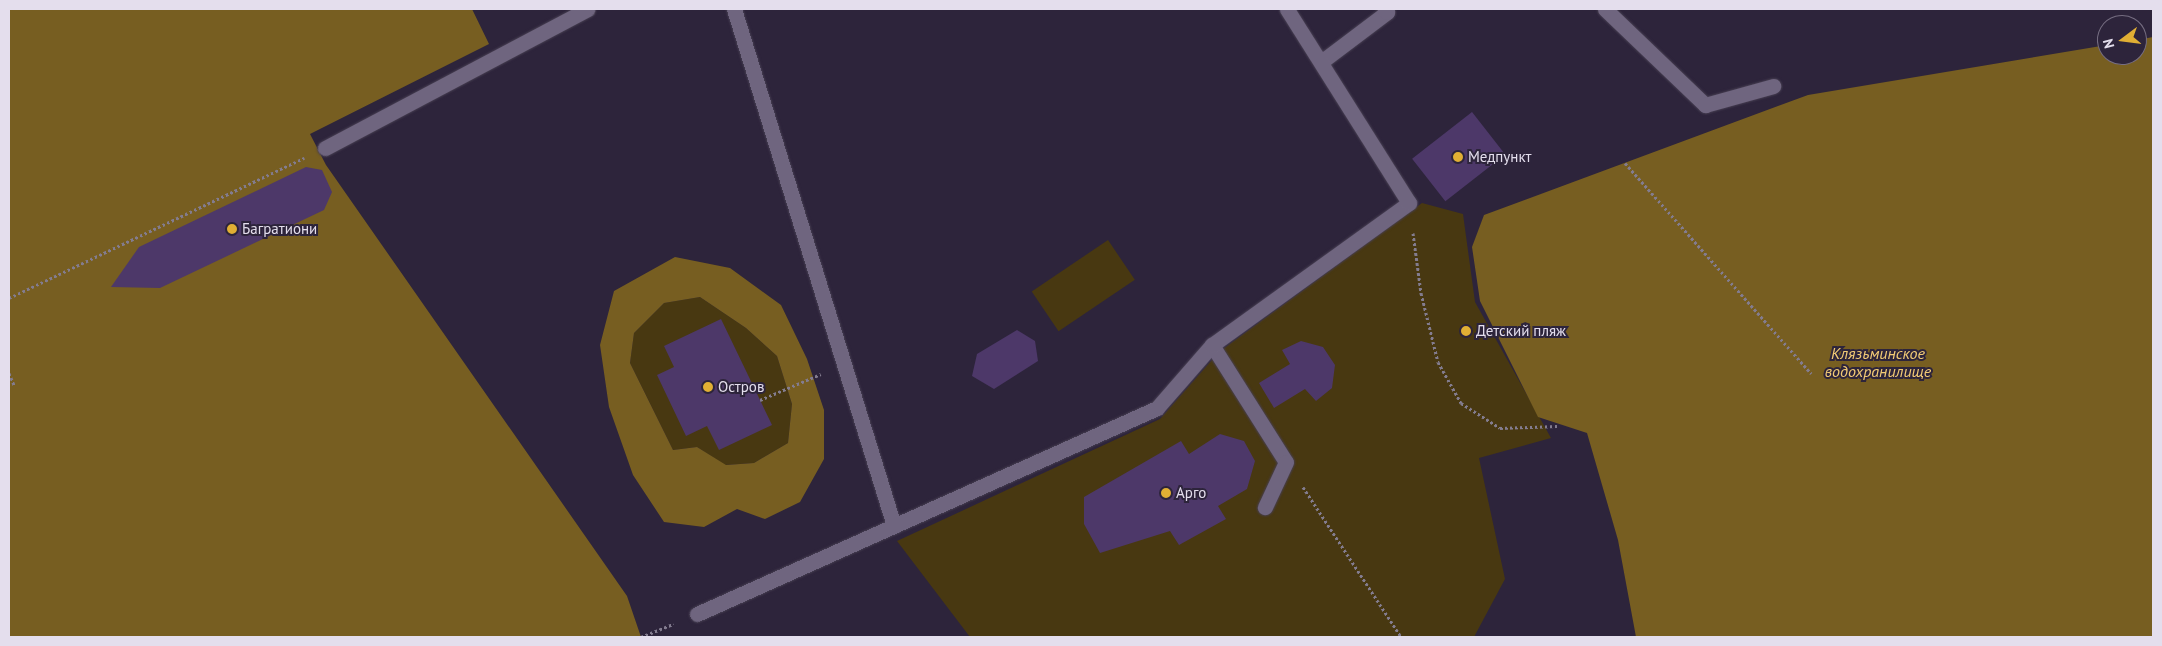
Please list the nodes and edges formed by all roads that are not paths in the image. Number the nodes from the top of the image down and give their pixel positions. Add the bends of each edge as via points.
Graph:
1 (587, 9) edge
2 (734, 9) edge
3 (1287, 9) edge
4 (1385, 9) edge
5 (1605, 9) edge
6 (1320, 62) junction
7 (1774, 86) dead end
8 (325, 148) road end
9 (1212, 345) junction
10 (1265, 507) dead end
11 (894, 526) junction
12 (697, 614) road end

1 - 8 lane
2 - 11 lane
3 - 6 lane
4 - 6 lane via 1388,12
5 - 7 lane via 1705,105
6 - 9 lane via 1409,202
9 - 10 lane via 1286,462
9 - 11 lane via 1157,408
11 - 12 lane

